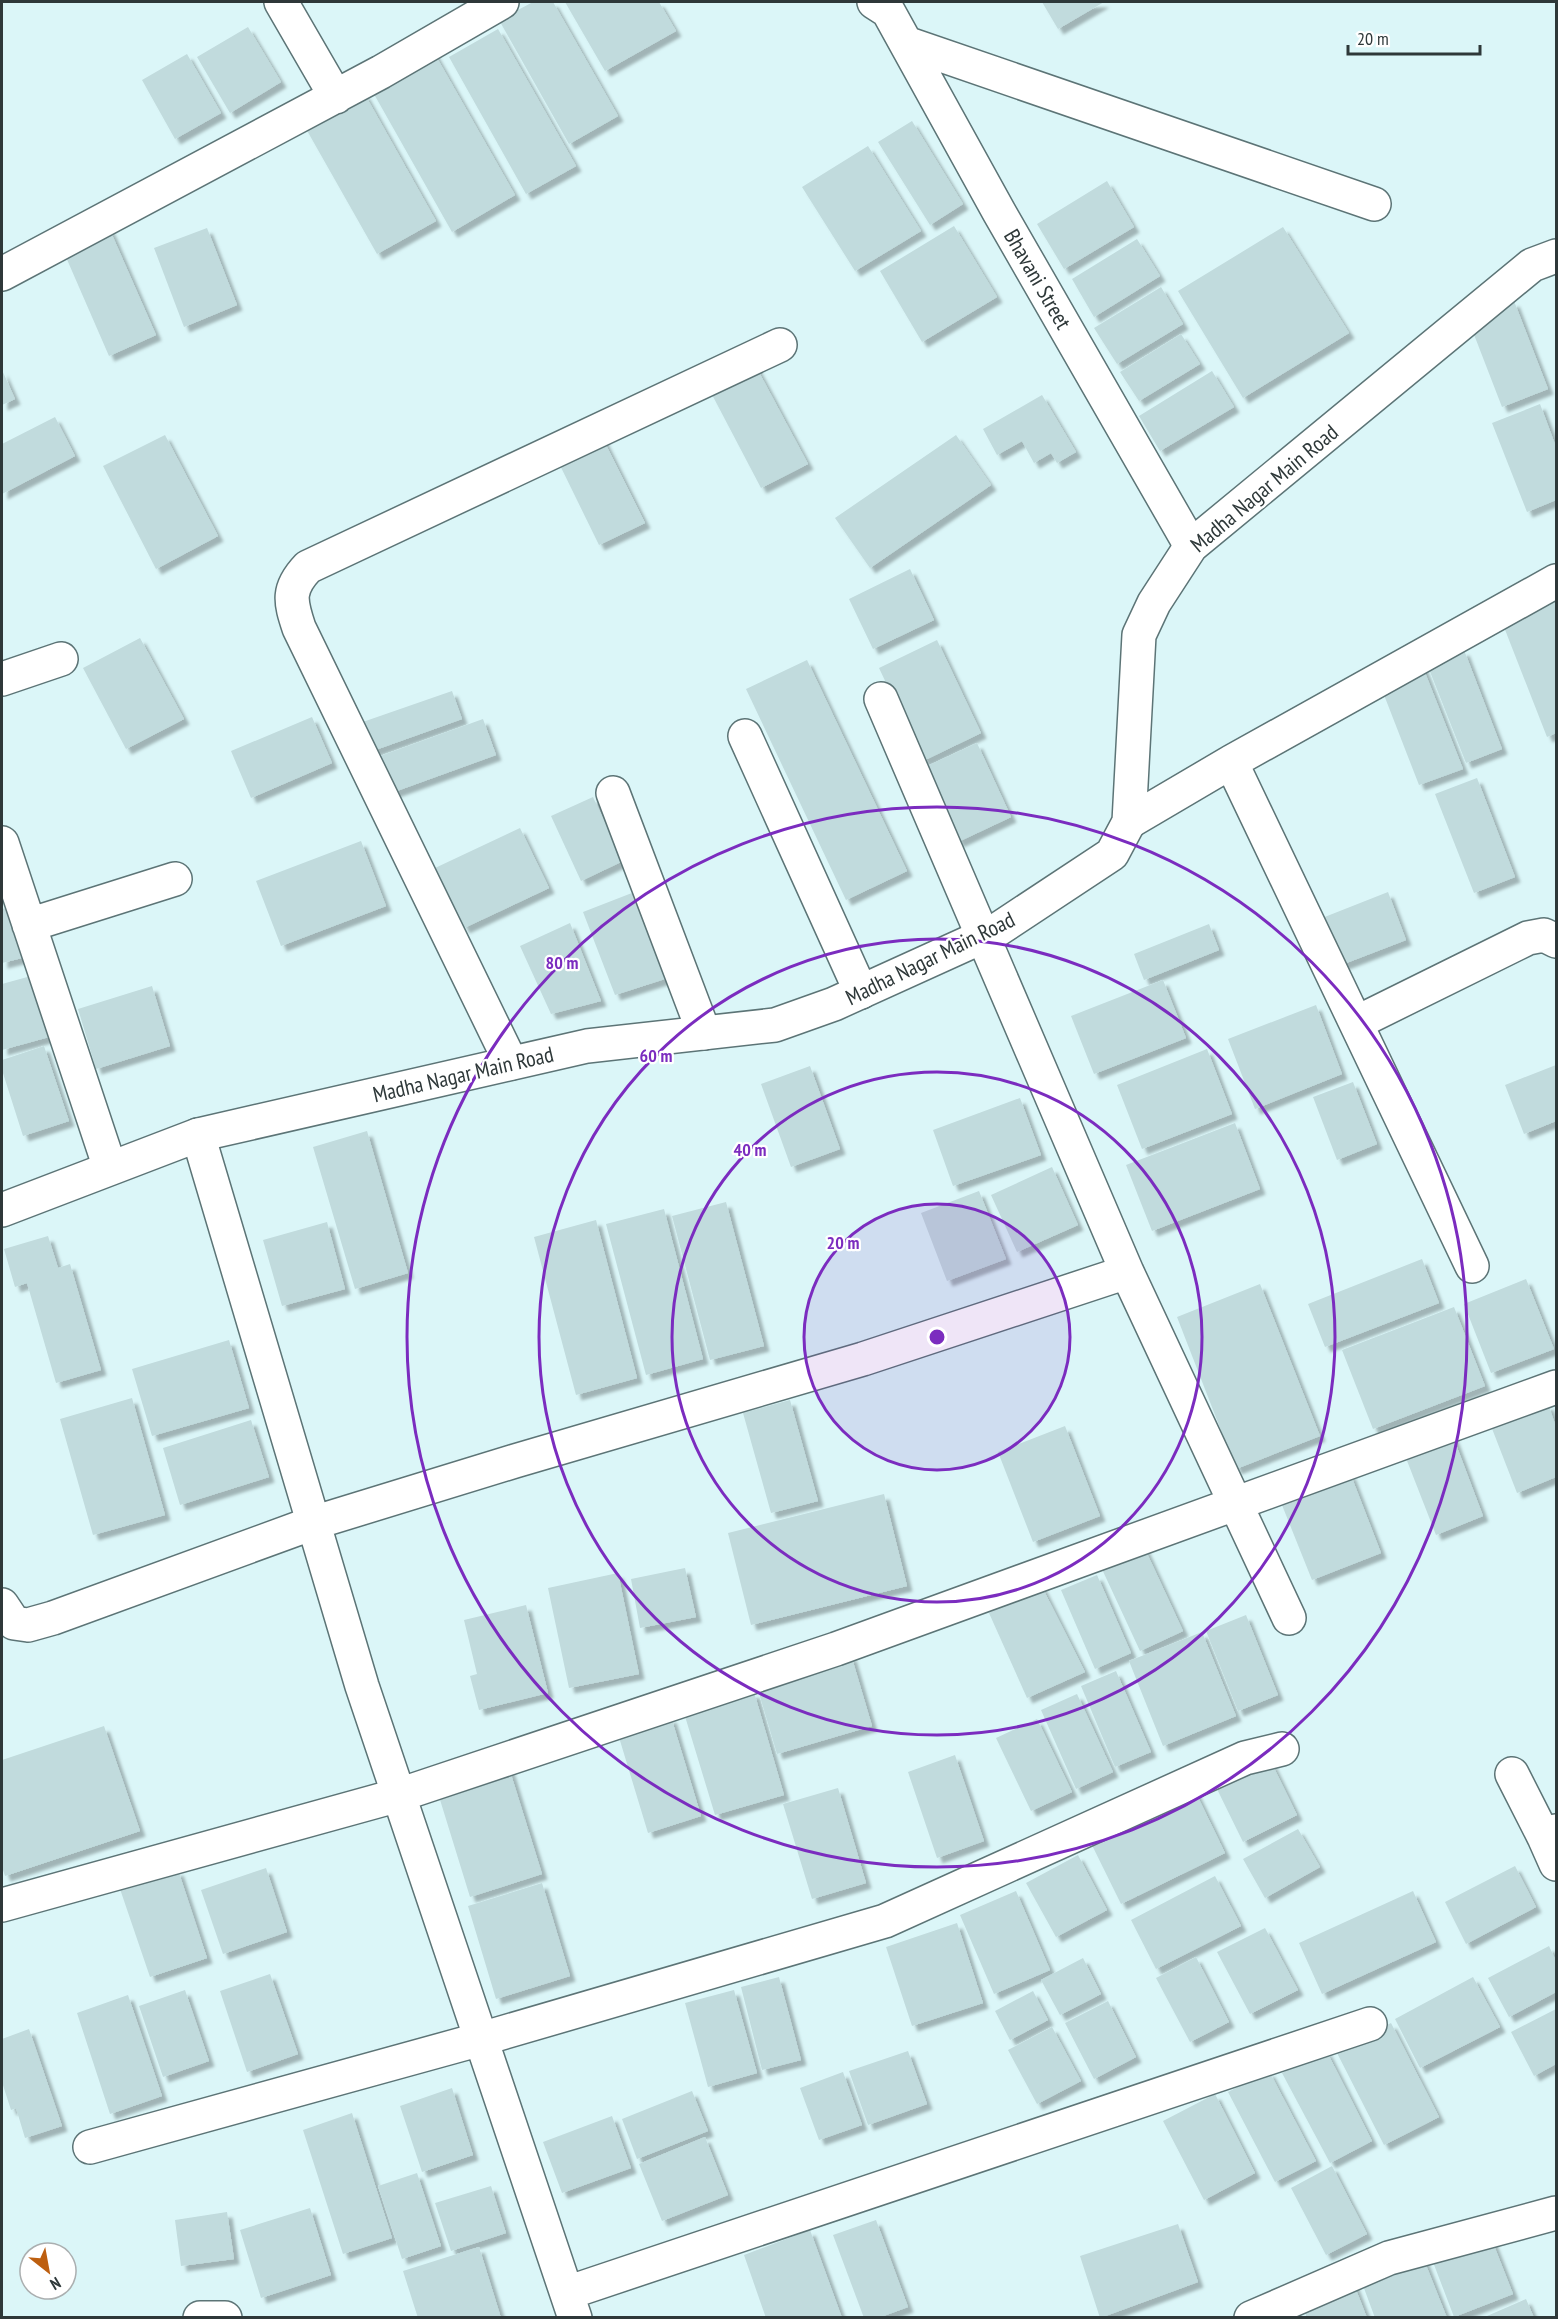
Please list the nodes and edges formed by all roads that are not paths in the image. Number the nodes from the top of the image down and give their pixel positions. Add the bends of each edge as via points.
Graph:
1 (281, 2) edge
2 (502, 2) edge
3 (889, 5) edge
4 (906, 44) junction
5 (336, 97) junction
6 (1374, 204) dead end
7 (1557, 256) edge
8 (2, 274) edge
9 (780, 345) dead end
10 (1191, 546) junction
11 (1557, 581) edge
12 (61, 659) dead end
13 (2, 679) edge
14 (881, 699) dead end
15 (745, 736) dead end
16 (1231, 762) junction
17 (613, 793) dead end
18 (1129, 822) junction
19 (2, 843) edge
20 (175, 879) dead end
21 (29, 925) junction
22 (982, 937) junction
23 (1557, 941) edge
24 (861, 992) junction
25 (1356, 1023) junction
26 (704, 1033) junction
27 (511, 1063) junction
28 (198, 1136) junction
29 (110, 1168) junction
30 (2, 1210) edge
31 (1472, 1266) dead end
32 (1127, 1272) junction
33 (1557, 1387) edge
34 (1234, 1504) junction
35 (313, 1523) junction
36 (2, 1605) edge
37 (1289, 1618) dead end
38 (1282, 1749) dead end
39 (1512, 1774) dead end
40 (399, 1795) junction
41 (1552, 1844) edge
42 (2, 1905) edge
43 (1370, 2024) dead end
44 (481, 2039) junction
45 (90, 2147) dead end
46 (1557, 2213) edge
47 (571, 2306) edge
48 (200, 2318) edge
49 (225, 2318) edge
50 (1251, 2318) edge

1 - 5 street
2 - 5 street
3 - 4 street, Bhavani Street
4 - 6 street
4 - 10 street, Bhavani Street
5 - 8 street
7 - 10 street, Madha Nagar Main Road via 1532,265
9 - 27 street via 308,567 296,580 292,608 299,628
10 - 18 street, Madha Nagar Main Road via 1154,603 1139,635
11 - 16 street
12 - 13 street
14 - 22 street
15 - 24 street
16 - 18 street
16 - 25 street
17 - 26 street
18 - 22 street, Madha Nagar Main Road via 1112,854
19 - 21 street
20 - 21 street
21 - 29 street
22 - 24 street, Madha Nagar Main Road
22 - 32 street
23 - 25 street via 1544,935 1528,938
24 - 26 street, Madha Nagar Main Road via 775,1025
25 - 31 street
26 - 27 street, Madha Nagar Main Road via 587,1046
27 - 28 street, Madha Nagar Main Road
28 - 29 street, Madha Nagar Main Road
28 - 35 street
29 - 30 street, Madha Nagar Main Road
32 - 34 street
32 - 35 street via 863,1359
33 - 34 street
34 - 37 street
34 - 40 street via 836,1649
35 - 36 street via 28,1625 14,1623
35 - 40 street
38 - 44 street via 1245,1758 885,1921
39 - 41 street
40 - 42 street
40 - 44 street
43 - 47 street
44 - 45 street
44 - 47 street
46 - 50 street via 1389,2258
48 - 49 street

